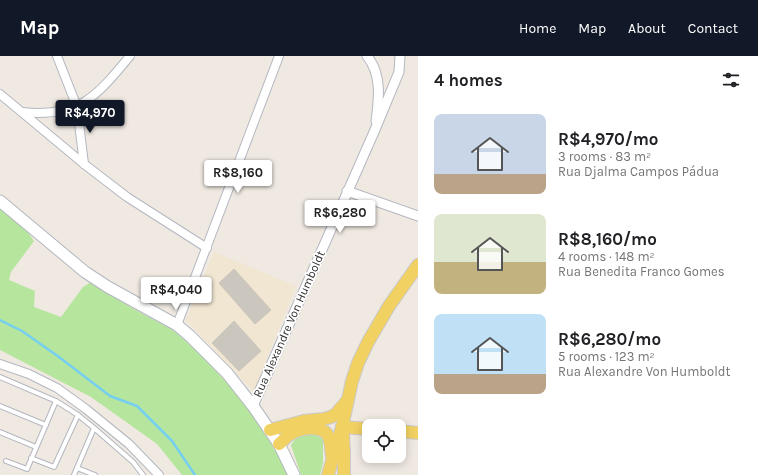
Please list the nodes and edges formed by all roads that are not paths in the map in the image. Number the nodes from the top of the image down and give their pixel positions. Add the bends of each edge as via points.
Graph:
1 (57, 56) edge
2 (130, 56) edge
3 (279, 56) edge
4 (367, 56) edge
5 (400, 56) edge
6 (0, 94) edge
7 (77, 106) junction
8 (22, 112) junction
9 (374, 132) junction
10 (84, 164) junction
11 (347, 191) junction
12 (0, 201) edge
13 (418, 216) edge
14 (207, 248) junction
15 (418, 266) edge
16 (177, 325) junction
17 (0, 364) edge
18 (0, 377) edge
19 (348, 400) junction
20 (56, 401) junction
21 (0, 406) edge
22 (252, 406) junction
23 (78, 415) junction
24 (46, 425) junction
25 (342, 427) junction
26 (94, 428) junction
27 (362, 428) edge
28 (270, 430) junction
29 (0, 432) edge
30 (406, 432) edge
31 (418, 433) edge
32 (279, 444) junction
33 (36, 447) junction
34 (32, 458) junction
35 (333, 458) junction
36 (6, 461) dead end
37 (77, 468) junction
38 (74, 475) edge
39 (95, 475) edge
40 (143, 475) edge
41 (159, 475) edge
42 (294, 475) edge
43 (328, 475) edge
44 (344, 475) edge

1 - 7 street
2 - 7 street via 100,90
3 - 14 street
4 - 9 street, Rua Alexandre Von Humboldt via 376,69 378,78
5 - 9 street, Rua Alexandre Von Humboldt via 399,72
6 - 8 street
7 - 8 street via 50,113
7 - 10 street
8 - 10 street
9 - 11 street, Rua Alexandre Von Humboldt
10 - 14 street via 128,197
11 - 13 street
11 - 22 street, Rua Alexandre Von Humboldt
12 - 16 main road via 85,272
14 - 16 street
15 - 19 main road via 389,306 368,342 358,363
16 - 22 main road via 227,373
17 - 41 street via 29,374 57,388 129,444
18 - 20 lane
19 - 25 main road
19 - 28 main road via 331,417
20 - 23 lane
20 - 24 lane
21 - 24 lane
22 - 28 main road
23 - 26 lane
23 - 34 lane via 54,467
24 - 33 lane
25 - 27 main road
25 - 35 main road
25 - 44 main road
26 - 37 lane
26 - 40 lane via 133,462
28 - 32 main road
29 - 33 lane
30 - 31 main road
32 - 35 main road via 297,431 307,428 322,430 329,439
32 - 42 main road
33 - 34 lane
34 - 36 lane via 27,469
35 - 43 main road
37 - 38 lane
37 - 39 lane

